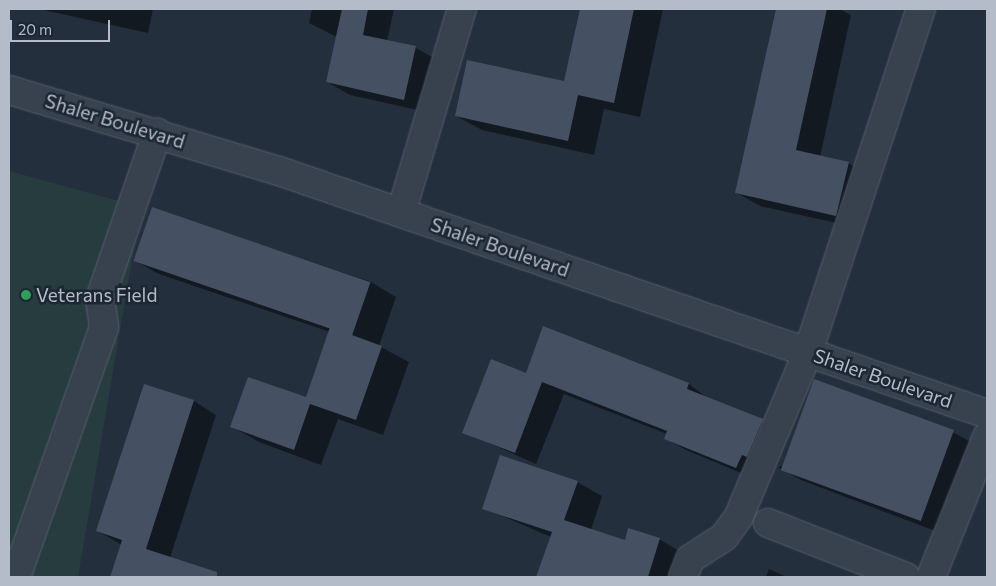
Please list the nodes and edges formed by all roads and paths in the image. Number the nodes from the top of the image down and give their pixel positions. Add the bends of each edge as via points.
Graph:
1 (462, 9) edge
2 (921, 9) edge
3 (9, 90) edge
4 (157, 133) junction
5 (401, 213) junction
6 (808, 352) junction
7 (987, 414) edge
8 (987, 436) edge
9 (768, 523) dead end
10 (16, 577) edge
11 (683, 577) edge
12 (906, 577) edge
13 (931, 577) edge

1 - 5 street
2 - 6 street
3 - 4 street, Shaler Boulevard
4 - 5 street, Shaler Boulevard
4 - 10 street via 100,299 104,327
5 - 6 street, Shaler Boulevard
6 - 7 street, Shaler Boulevard
6 - 11 street via 739,516 724,538 690,559
8 - 13 street
9 - 12 street

